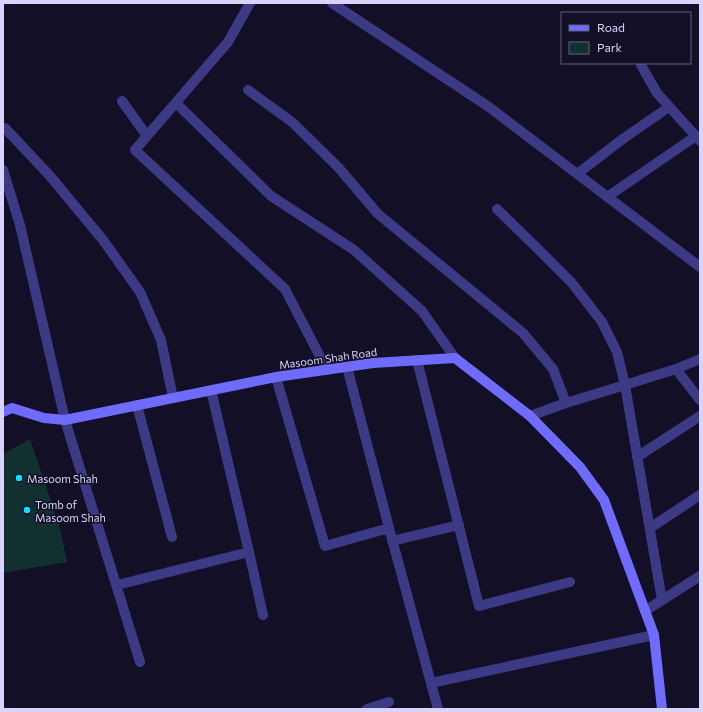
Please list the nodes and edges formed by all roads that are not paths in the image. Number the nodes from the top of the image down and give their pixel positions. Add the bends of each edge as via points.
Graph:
1 (332, 3) edge
2 (248, 4) edge
3 (641, 65) dead end
4 (248, 90) dead end
5 (122, 101) dead end
6 (176, 103) junction
7 (669, 107) junction
8 (3, 128) edge
9 (147, 136) junction
10 (698, 138) edge
11 (3, 170) edge
12 (577, 174) junction
13 (607, 197) junction
14 (497, 209) dead end
15 (700, 267) edge
16 (455, 358) junction
17 (700, 359) edge
18 (418, 360) junction
19 (347, 367) junction
20 (676, 369) junction
21 (327, 370) junction
22 (276, 377) junction
23 (625, 386) junction
24 (211, 390) junction
25 (174, 398) junction
26 (700, 400) edge
27 (566, 403) junction
28 (137, 405) junction
29 (3, 412) edge
30 (530, 416) junction
31 (700, 416) edge
32 (65, 420) junction
33 (637, 457) junction
34 (700, 495) edge
35 (459, 525) junction
36 (389, 528) junction
37 (650, 528) junction
38 (172, 537) dead end
39 (392, 541) junction
40 (249, 552) junction
41 (700, 576) edge
42 (570, 582) dead end
43 (116, 585) junction
44 (662, 600) junction
45 (646, 611) junction
46 (262, 615) dead end
47 (654, 635) junction
48 (140, 662) dead end
49 (431, 683) junction
50 (390, 702) dead end
51 (367, 709) edge
52 (438, 709) edge
53 (662, 709) edge

1 - 12 street via 489,107
2 - 6 street via 228,42
3 - 7 street via 656,93
4 - 27 street via 292,122 338,167 378,214 523,333 553,369
5 - 9 street
6 - 9 street
6 - 16 street via 271,196 354,250 422,311
7 - 10 street
7 - 12 street
8 - 25 street via 50,176 103,240 140,292 161,340
9 - 21 street via 135,150 286,289
10 - 13 street
11 - 32 street via 20,225
12 - 13 street
13 - 15 street
14 - 23 street via 572,283 602,322 617,352
16 - 18 street, Masoom Shah Road
16 - 30 street
17 - 20 street
18 - 19 street, Masoom Shah Road
18 - 35 street
19 - 21 street, Masoom Shah Road
19 - 36 street
20 - 23 street
20 - 26 street
21 - 22 street, Masoom Shah Road
22 - 24 street, Masoom Shah Road
22 - 36 street via 325,546
23 - 27 street
23 - 33 street
24 - 25 street, Masoom Shah Road
24 - 40 street
25 - 28 street, Masoom Shah Road
27 - 30 street
28 - 32 street, Masoom Shah Road
28 - 38 street
29 - 32 street, Masoom Shah Road via 12,408 44,418
30 - 45 street via 580,467 604,500
31 - 33 street
32 - 43 street
33 - 37 street
34 - 37 street
35 - 39 street
35 - 42 street via 479,606
36 - 39 street
37 - 44 street
39 - 49 street
40 - 43 street
40 - 46 street
41 - 44 street
43 - 48 street
44 - 45 street
45 - 47 street
47 - 49 street
47 - 53 street
49 - 52 street
50 - 51 street

